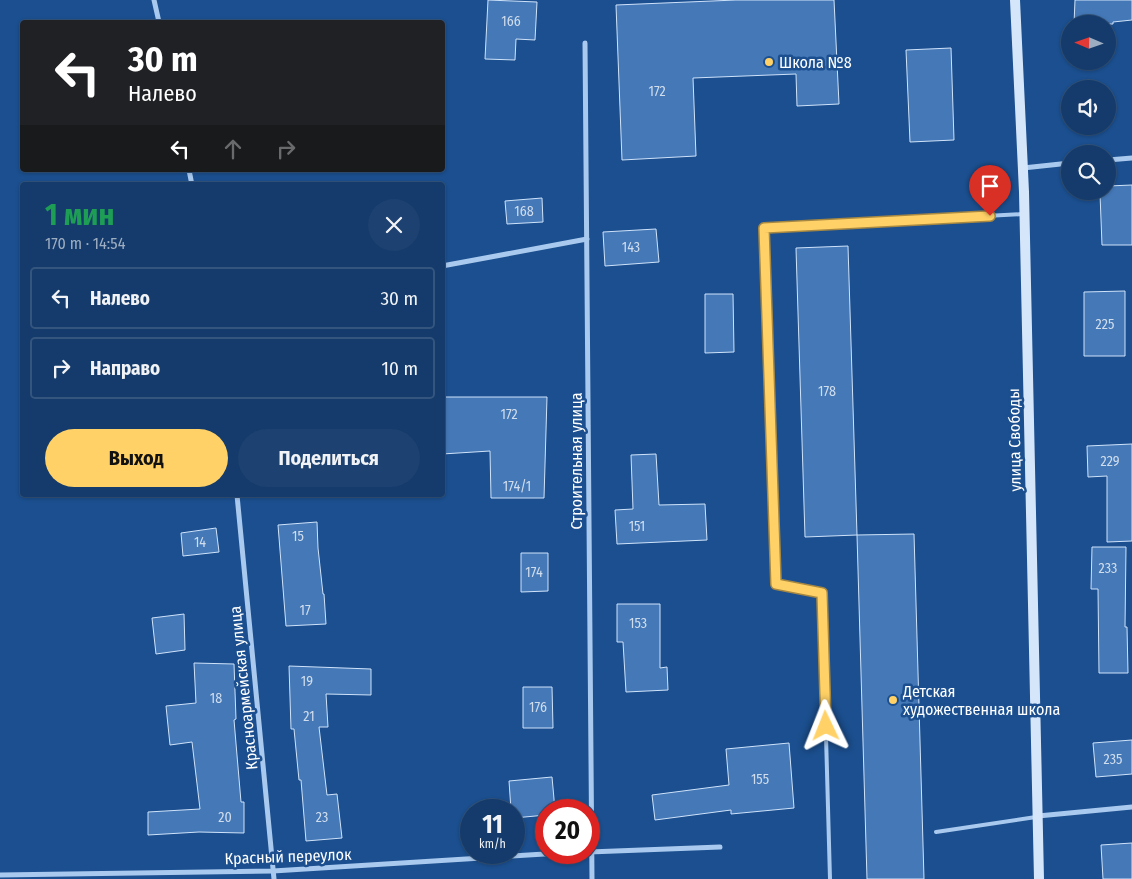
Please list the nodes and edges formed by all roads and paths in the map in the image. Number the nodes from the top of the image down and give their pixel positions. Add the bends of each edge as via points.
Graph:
1 (154, 0) edge
2 (1015, 0) edge
3 (159, 20) edge
4 (585, 43) dead end
5 (1132, 158) edge
6 (1116, 159) edge
7 (1061, 164) edge
8 (1022, 168) junction
9 (1024, 214) junction
10 (587, 239) junction
11 (445, 265) edge
12 (237, 497) edge
13 (590, 799) edge
14 (1132, 807) edge
15 (1038, 816) junction
16 (936, 832) dead end
17 (720, 847) dead end
18 (600, 852) edge
19 (535, 855) edge
20 (591, 864) edge
21 (273, 871) junction
22 (0, 876) edge
23 (274, 879) edge
24 (592, 879) edge
25 (830, 879) edge
26 (1039, 879) edge

1 - 3 street
2 - 8 main road, улица Свободы
4 - 10 street, Строительная улица
5 - 6 street
7 - 8 street
8 - 9 main road, улица Свободы
9 - 15 main road, улица Свободы
9 - 25 lane via 764,228 776,584 822,593
10 - 11 street
10 - 13 street, Строительная улица
12 - 21 street, Красноармейская улица
14 - 15 street
15 - 16 lane
15 - 26 main road, улица Свободы
17 - 18 street
19 - 21 street, Красный переулок
20 - 24 street, Строительная улица
21 - 22 street, Красный переулок
21 - 23 street, Красноармейская улица

